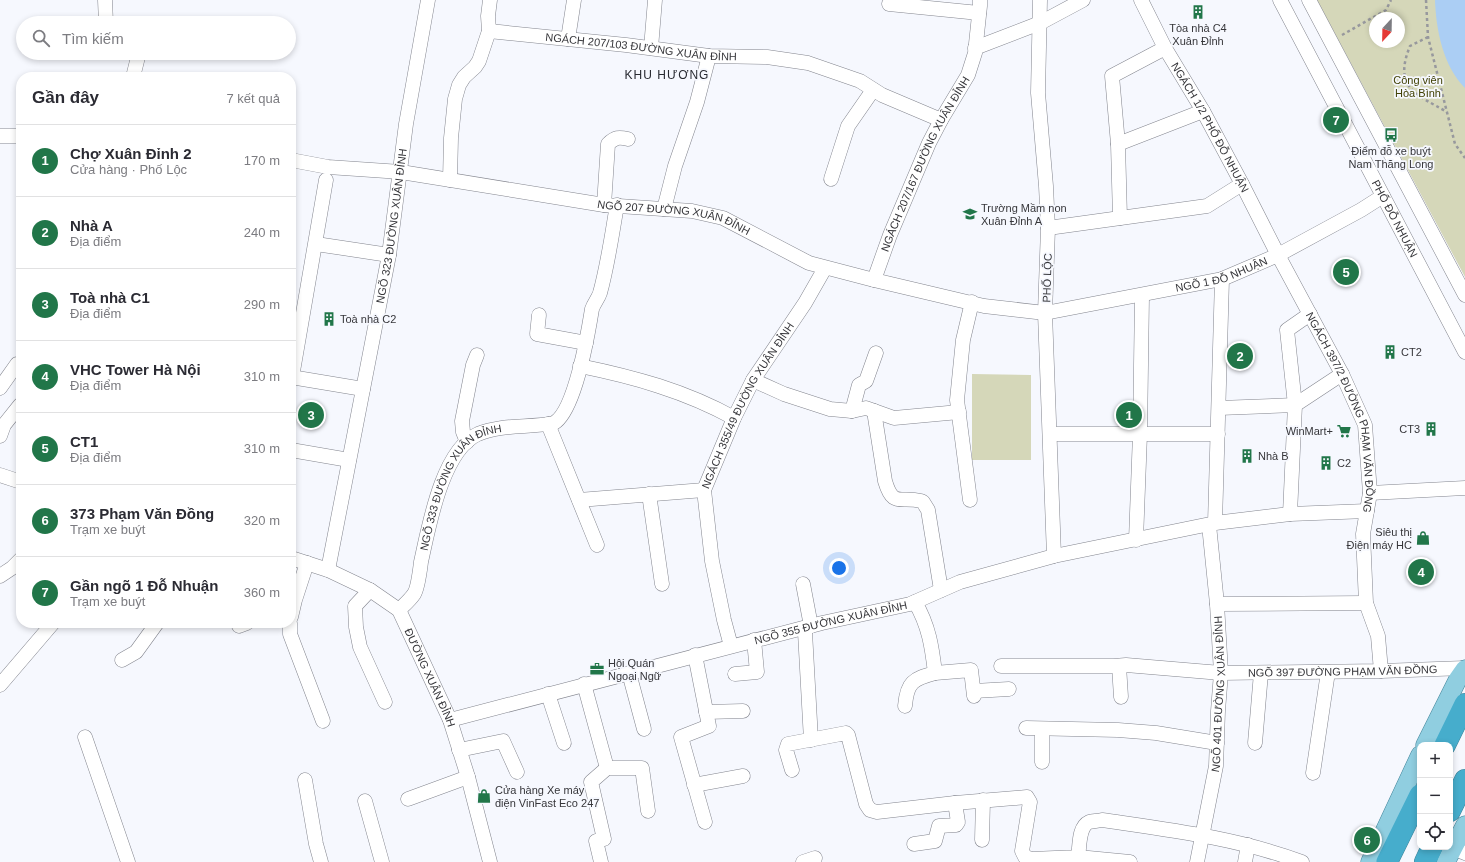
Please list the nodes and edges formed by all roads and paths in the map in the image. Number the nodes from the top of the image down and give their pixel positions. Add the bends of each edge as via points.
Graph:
1 (105, 0) edge
2 (428, 0) edge
3 (490, 0) edge
4 (574, 0) edge
5 (655, 0) edge
6 (1040, 0) edge
7 (1082, 0) edge
8 (1141, 0) edge
9 (1280, 0) edge
10 (1309, 0) edge
11 (1390, 0) edge
12 (1426, 0) edge
13 (889, 4) dead end
14 (979, 7) edge
15 (106, 16) edge
16 (1040, 23) junction
17 (489, 31) junction
18 (1428, 37) junction
19 (568, 38) junction
20 (1332, 41) junction
21 (651, 48) junction
22 (976, 48) junction
23 (1165, 48) junction
24 (709, 56) junction
25 (137, 60) edge
26 (134, 72) edge
27 (873, 90) junction
28 (1203, 111) junction
29 (1448, 112) junction
30 (941, 120) junction
31 (0, 136) edge
32 (16, 136) edge
33 (628, 139) dead end
34 (1118, 144) junction
35 (1465, 158) edge
36 (296, 161) edge
37 (401, 172) junction
38 (831, 179) dead end
39 (326, 180) dead end
40 (450, 180) junction
41 (1242, 184) junction
42 (1383, 196) junction
43 (611, 205) junction
44 (664, 208) junction
45 (1120, 218) junction
46 (1048, 228) junction
47 (316, 244) junction
48 (1278, 255) junction
49 (389, 256) junction
50 (825, 268) junction
51 (1222, 279) junction
52 (874, 280) junction
53 (1465, 295) edge
54 (1142, 296) junction
55 (972, 302) junction
56 (1046, 313) junction
57 (1310, 314) junction
58 (539, 315) dead end
59 (586, 343) junction
60 (296, 350) edge
61 (1465, 352) edge
62 (876, 353) dead end
63 (477, 355) dead end
64 (16, 365) edge
65 (580, 366) junction
66 (1342, 374) junction
67 (296, 378) edge
68 (753, 380) junction
69 (0, 388) edge
70 (363, 389) junction
71 (1295, 405) junction
72 (1219, 408) junction
73 (16, 410) edge
74 (852, 411) junction
75 (874, 411) junction
76 (959, 412) junction
77 (734, 418) junction
78 (548, 424) junction
79 (1050, 434) junction
80 (1140, 434) junction
81 (1218, 434) junction
82 (0, 436) edge
83 (467, 442) junction
84 (296, 451) edge
85 (349, 460) junction
86 (0, 475) edge
87 (16, 480) edge
88 (1465, 488) edge
89 (704, 490) junction
90 (1370, 493) junction
91 (650, 494) junction
92 (579, 500) junction
93 (970, 500) dead end
94 (1367, 511) junction
95 (1290, 514) junction
96 (1212, 524) junction
97 (1136, 540) junction
98 (597, 545) dead end
99 (1054, 556) junction
100 (296, 560) edge
101 (307, 563) junction
102 (16, 564) edge
103 (328, 570) junction
104 (0, 576) edge
105 (662, 584) dead end
106 (802, 584) dead end
107 (370, 590) junction
108 (941, 590) junction
109 (296, 597) edge
110 (915, 602) junction
111 (1366, 603) junction
112 (1217, 604) junction
113 (399, 610) junction
114 (809, 626) junction
115 (49, 628) edge
116 (153, 628) edge
117 (290, 628) edge
118 (754, 640) junction
119 (731, 646) junction
120 (695, 655) junction
121 (122, 660) dead end
122 (1001, 666) dead end
123 (1119, 666) junction
124 (1465, 668) edge
125 (1381, 671) junction
126 (1328, 672) junction
127 (629, 673) junction
128 (935, 673) junction
129 (1221, 673) junction
130 (1262, 673) junction
131 (735, 674) dead end
132 (2, 680) edge
133 (584, 684) junction
134 (1009, 689) dead end
135 (548, 694) junction
136 (1465, 696) edge
137 (1121, 697) dead end
138 (385, 702) dead end
139 (1465, 704) edge
140 (905, 706) dead end
141 (706, 712) junction
142 (743, 712) dead end
143 (450, 720) junction
144 (322, 721) dead end
145 (1026, 728) dead end
146 (1042, 728) junction
147 (644, 729) dead end
148 (85, 737) dead end
149 (810, 740) junction
150 (1426, 742) edge
151 (1442, 742) edge
152 (1446, 742) edge
153 (564, 743) dead end
154 (1217, 743) junction
155 (1255, 743) dead end
156 (460, 750) junction
157 (1417, 761) edge
158 (1042, 762) dead end
159 (607, 768) junction
160 (792, 770) dead end
161 (517, 772) dead end
162 (1313, 773) dead end
163 (743, 776) dead end
164 (468, 777) junction
165 (305, 780) dead end
166 (1465, 780) edge
167 (694, 785) junction
168 (1417, 792) edge
169 (1465, 797) edge
170 (408, 799) dead end
171 (983, 800) junction
172 (365, 801) dead end
173 (1417, 801) edge
174 (955, 802) junction
175 (1453, 805) edge
176 (648, 811) dead end
177 (1453, 816) edge
178 (705, 822) dead end
179 (1465, 825) edge
180 (1202, 835) junction
181 (982, 840) dead end
182 (914, 844) dead end
183 (1248, 845) junction
184 (1431, 850) edge
185 (1451, 853) edge
186 (1078, 857) junction
187 (128, 862) edge
188 (321, 862) edge
189 (382, 862) edge
190 (490, 862) edge
191 (601, 862) edge
192 (1130, 862) edge
193 (1197, 862) edge
194 (1245, 862) edge
195 (1302, 862) edge
196 (1370, 862) edge
197 (1382, 862) edge
198 (1387, 862) edge
199 (1425, 862) edge
200 (1432, 862) edge

1 - 15 street
2 - 37 street, NGÕ 323 ĐƯỜNG XUÂN ĐỈNH via 406,124
3 - 17 street
4 - 19 street
5 - 21 street
6 - 16 street, PHỐ LỘC
7 - 16 street
8 - 23 street, NGÁCH 1/2 PHỐ ĐỖ NHUẬN
9 - 42 street, PHỐ ĐỖ NHUẬN
10 - 20 street
11 - 20 path via 1386,10
12 - 18 path
13 - 14 street
14 - 22 street, NGÁCH 207/167 ĐƯỜNG XUÂN ĐỈNH
16 - 22 street
16 - 46 street, PHỐ LỘC via 1038,93
17 - 19 street, NGÁCH 207/103 ĐƯỜNG XUÂN ĐỈNH
17 - 40 street via 479,61 464,77 455,99
18 - 29 path
18 - 29 path via 1410,46 1404,68 1405,75 1415,94
19 - 21 street, NGÁCH 207/103 ĐƯỜNG XUÂN ĐỈNH
20 - 53 street
21 - 24 street, NGÁCH 207/103 ĐƯỜNG XUÂN ĐỈNH
22 - 30 street, NGÁCH 207/167 ĐƯỜNG XUÂN ĐỈNH via 968,75
23 - 28 street, NGÁCH 1/2 PHỐ ĐỖ NHUẬN
23 - 34 street via 1112,76
24 - 27 street, NGÁCH 207/103 ĐƯỜNG XUÂN ĐỈNH via 767,57 808,63 860,81
24 - 44 street
25 - 26 street
27 - 30 street, NGÁCH 207/103 ĐƯỜNG XUÂN ĐỈNH
27 - 38 street via 848,126
28 - 34 street
28 - 41 street, NGÁCH 1/2 PHỐ ĐỖ NHUẬN
29 - 35 path via 1455,144
30 - 52 street, NGÁCH 207/167 ĐƯỜNG XUÂN ĐỈNH via 890,235
31 - 32 street
33 - 43 street, NGÕ 333 ĐƯỜNG XUÂN ĐỈNH via 614,138 608,144
34 - 45 street
36 - 37 street, NGÕ 207 ĐƯỜNG XUÂN ĐỈNH via 328,167
37 - 40 street, NGÕ 207 ĐƯỜNG XUÂN ĐỈNH
37 - 49 street, NGÕ 323 ĐƯỜNG XUÂN ĐỈNH
39 - 47 street
40 - 43 street, NGÕ 207 ĐƯỜNG XUÂN ĐỈNH
41 - 45 street via 1207,206
41 - 48 street, NGÁCH 1/2 PHỐ ĐỖ NHUẬN
42 - 48 street, NGÕ 1 ĐỖ NHUẬN
42 - 61 street, PHỐ ĐỖ NHUẬN
43 - 44 street, NGÕ 207 ĐƯỜNG XUÂN ĐỈNH
43 - 59 street, NGÕ 333 ĐƯỜNG XUÂN ĐỈNH via 603,280 593,307
44 - 50 street, NGÕ 207 ĐƯỜNG XUÂN ĐỈNH via 723,218 809,263
45 - 46 street
46 - 56 street, PHỐ LỘC
47 - 49 street
47 - 60 street
48 - 51 street, NGÕ 1 ĐỖ NHUẬN
48 - 57 street, NGÁCH 397/2 ĐƯỜNG PHẠM VĂN ĐỒNG
49 - 70 street, NGÕ 323 ĐƯỜNG XUÂN ĐỈNH
50 - 52 street, NGÕ 207 ĐƯỜNG XUÂN ĐỈNH
50 - 68 street, NGÁCH 355/49 ĐƯỜNG XUÂN ĐỈNH via 805,303
51 - 54 street, NGÕ 1 ĐỖ NHUẬN
51 - 72 street
52 - 55 street, NGÕ 207 ĐƯỜNG XUÂN ĐỈNH
54 - 56 street, NGÕ 1 ĐỖ NHUẬN
54 - 80 street
55 - 56 street, NGÕ 207 ĐƯỜNG XUÂN ĐỈNH via 984,306
55 - 76 street via 963,340 957,400
56 - 79 street, PHỐ LỘC
57 - 66 street, NGÁCH 397/2 ĐƯỜNG PHẠM VĂN ĐỒNG
57 - 71 street via 1287,330
58 - 59 street via 537,334
59 - 65 street, NGÕ 333 ĐƯỜNG XUÂN ĐỈNH
62 - 74 street via 866,381 859,385
63 - 83 street via 462,421
64 - 69 street
65 - 77 street via 621,374 656,385 709,404
65 - 78 street, NGÕ 333 ĐƯỜNG XUÂN ĐỈNH via 562,416 558,421
66 - 71 street
66 - 90 street, NGÁCH 397/2 ĐƯỜNG PHẠM VĂN ĐỒNG via 1365,425
67 - 70 street
68 - 74 street via 784,394 830,409
68 - 77 street, NGÁCH 355/49 ĐƯỜNG XUÂN ĐỈNH
70 - 85 street, NGÕ 323 ĐƯỜNG XUÂN ĐỈNH
71 - 72 street
71 - 95 street
72 - 81 street
73 - 82 street via 4,425
74 - 75 street via 866,408
75 - 76 street via 894,418
75 - 108 street via 888,492 895,499 923,502 928,510
76 - 93 street
77 - 89 street, NGÁCH 355/49 ĐƯỜNG XUÂN ĐỈNH
78 - 83 street, NGÕ 333 ĐƯỜNG XUÂN ĐỈNH via 488,431 476,435
78 - 92 street
79 - 80 street
79 - 99 street, PHỐ LỘC
80 - 81 street
80 - 97 street
81 - 96 street
83 - 113 street, NGÕ 333 ĐƯỜNG XUÂN ĐỈNH via 450,463 436,502 414,593
84 - 85 street
85 - 103 street, NGÕ 323 ĐƯỜNG XUÂN ĐỈNH
86 - 87 street
88 - 90 street
89 - 91 street
89 - 119 street, NGÁCH 355/49 ĐƯỜNG XUÂN ĐỈNH via 712,561
90 - 94 street, NGÁCH 397/2 ĐƯỜNG PHẠM VĂN ĐỒNG
91 - 92 street
91 - 105 street
92 - 98 street
94 - 95 street, NGÕ 355 ĐƯỜNG XUÂN ĐỈNH
94 - 111 street, NGÁCH 397/2 ĐƯỜNG PHẠM VĂN ĐỒNG via 1363,534
95 - 96 street, NGÕ 355 ĐƯỜNG XUÂN ĐỈNH
96 - 97 street, NGÕ 355 ĐƯỜNG XUÂN ĐỈNH
96 - 112 street, NGÕ 401 ĐƯỜNG XUÂN ĐỈNH
97 - 99 street, NGÕ 355 ĐƯỜNG XUÂN ĐỈNH
99 - 108 street, NGÕ 355 ĐƯỜNG XUÂN ĐỈNH via 960,582
100 - 101 street
101 - 103 street
101 - 109 street
102 - 104 street
103 - 107 street
106 - 114 street
107 - 113 street
107 - 138 street via 355,606 356,627 360,647
108 - 110 street, NGÕ 355 ĐƯỜNG XUÂN ĐỈNH
110 - 114 street, NGÕ 355 ĐƯỜNG XUÂN ĐỈNH
110 - 128 street via 928,629
111 - 112 street
111 - 125 street, NGÁCH 397/2 ĐƯỜNG PHẠM VĂN ĐỒNG via 1378,636
112 - 129 street, NGÕ 401 ĐƯỜNG XUÂN ĐỈNH
113 - 143 street, ĐƯỜNG XUÂN ĐỈNH
114 - 118 street, NGÕ 355 ĐƯỜNG XUÂN ĐỈNH
114 - 149 street via 805,632
115 - 132 street
116 - 121 street via 136,652
117 - 144 street
118 - 119 street, NGÕ 355 ĐƯỜNG XUÂN ĐỈNH
118 - 131 street via 757,672
119 - 120 street, NGÕ 355 ĐƯỜNG XUÂN ĐỈNH
120 - 127 street, NGÕ 355 ĐƯỜNG XUÂN ĐỈNH
120 - 141 street
122 - 123 street, NGÕ 397 ĐƯỜNG PHẠM VĂN ĐỒNG
123 - 129 street, NGÕ 397 ĐƯỜNG PHẠM VĂN ĐỒNG
123 - 137 street
124 - 125 street, NGÕ 397 ĐƯỜNG PHẠM VĂN ĐỒNG
124 - 150 main road
125 - 126 street, NGÕ 397 ĐƯỜNG PHẠM VĂN ĐỒNG
126 - 130 street, NGÕ 397 ĐƯỜNG PHẠM VĂN ĐỒNG
126 - 162 street
127 - 133 street, NGÕ 355 ĐƯỜNG XUÂN ĐỈNH
127 - 147 street
128 - 134 street via 971,670 974,693
128 - 140 street via 913,682 906,691
129 - 130 street, NGÕ 397 ĐƯỜNG PHẠM VĂN ĐỒNG
129 - 154 street, NGÕ 401 ĐƯỜNG XUÂN ĐỈNH
130 - 155 street
133 - 135 street, NGÕ 355 ĐƯỜNG XUÂN ĐỈNH
133 - 159 street
135 - 143 street, NGÕ 355 ĐƯỜNG XUÂN ĐỈNH
135 - 153 street
136 - 151 main road
139 - 152 highway
141 - 142 street
141 - 167 street via 709,726 681,737
143 - 156 street, ĐƯỜNG XUÂN ĐỈNH
145 - 146 street
146 - 154 street via 1156,733
146 - 158 street
148 - 187 street
149 - 160 street via 788,744 786,750
149 - 174 street via 842,733 848,735 866,804 870,810 877,812
154 - 180 street, NGÕ 401 ĐƯỜNG XUÂN ĐỈNH via 1216,766
156 - 161 street via 503,741
156 - 164 street, ĐƯỜNG XUÂN ĐỈNH
157 - 196 main road
159 - 176 street via 642,768
159 - 191 street via 591,782 604,839 596,841
163 - 167 street
164 - 170 street
164 - 190 street, ĐƯỜNG XUÂN ĐỈNH
165 - 188 street
166 - 175 highway
167 - 178 street
168 - 197 main road
169 - 177 main road
171 - 174 street
171 - 181 street
171 - 186 street via 1028,797 1022,851 1025,857
172 - 189 street
173 - 198 highway
174 - 182 street via 958,822 956,826 939,826 935,841
179 - 185 main road
180 - 183 street
180 - 186 street via 1102,820 1090,822 1084,825
180 - 193 street, NGÕ 401 ĐƯỜNG XUÂN ĐỈNH
183 - 194 street
183 - 195 street
184 - 199 highway
185 - 200 main road
186 - 192 street

